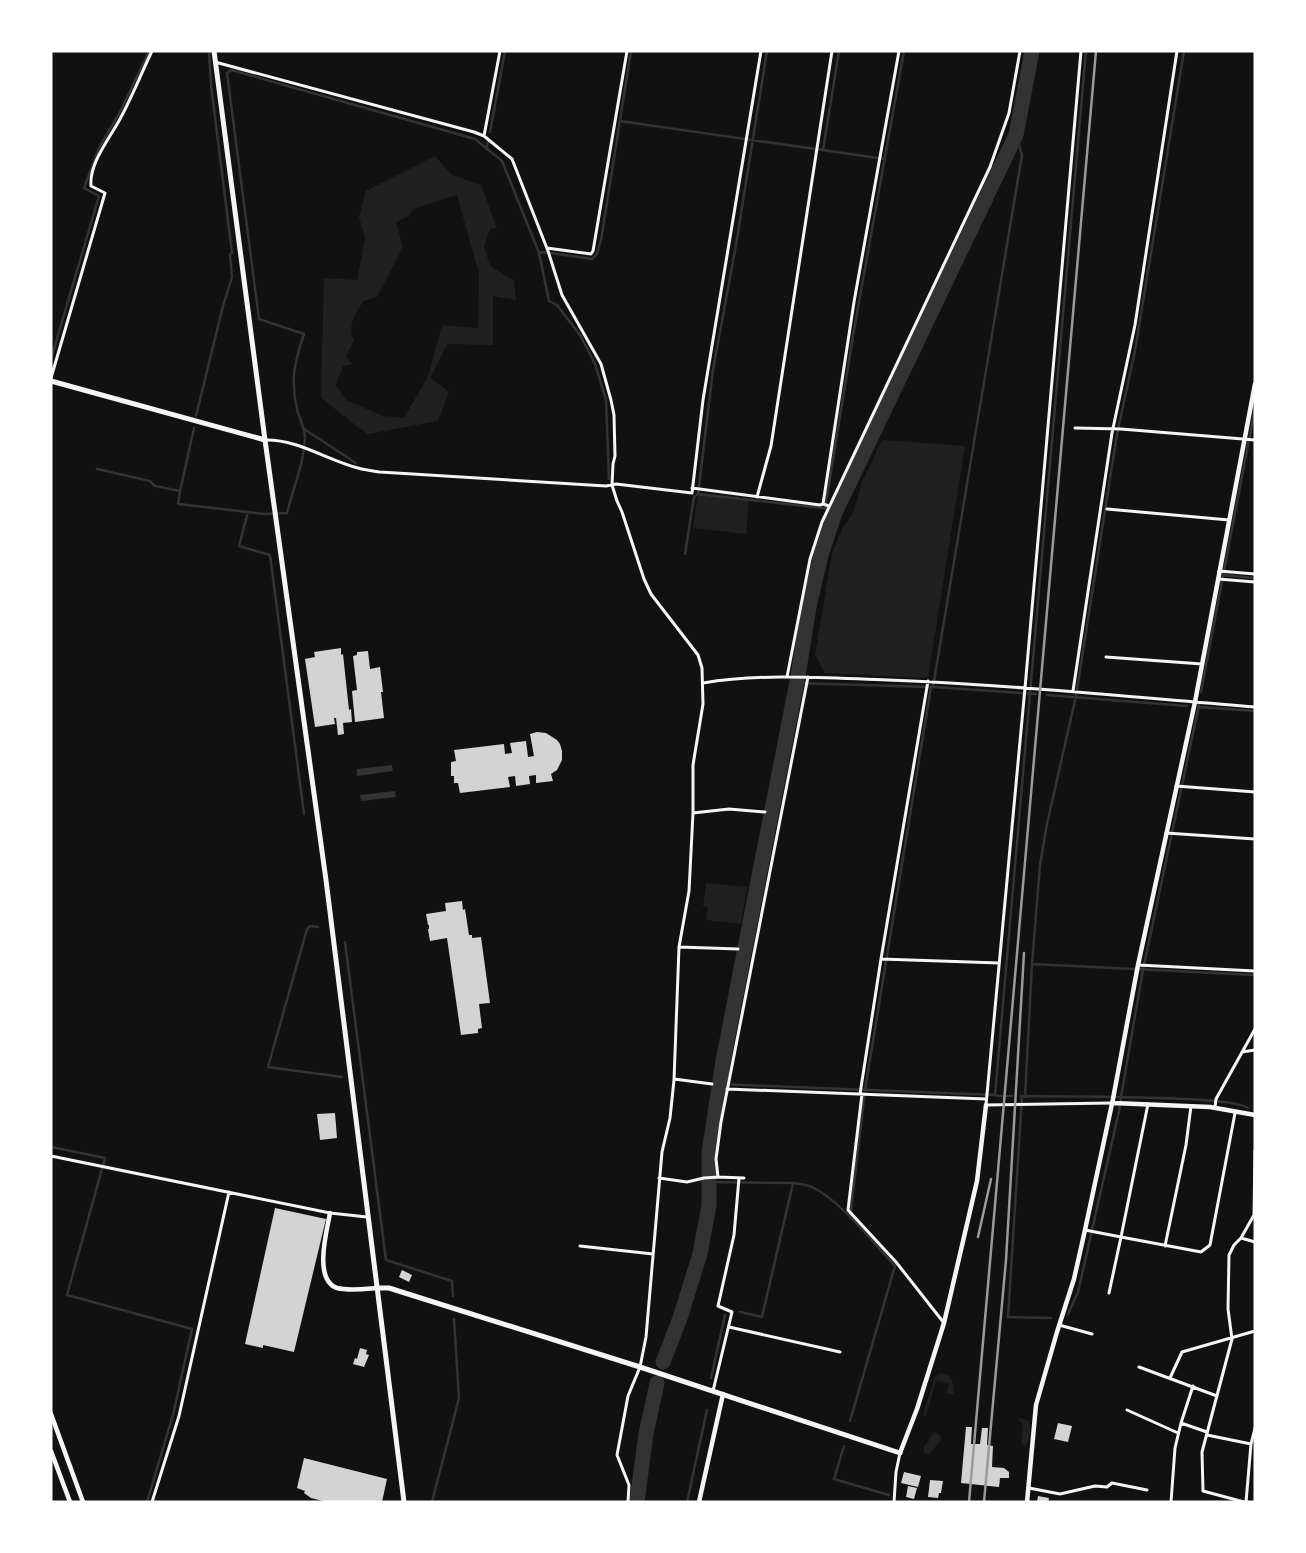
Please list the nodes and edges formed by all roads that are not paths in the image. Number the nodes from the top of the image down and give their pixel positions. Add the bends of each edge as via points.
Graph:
1 (152, 51) edge
2 (214, 51) edge
3 (500, 51) edge
4 (627, 51) edge
5 (761, 51) edge
6 (832, 51) edge
7 (899, 51) edge
8 (1020, 51) edge
9 (1081, 51) edge
10 (1177, 51) edge
11 (215, 61) junction
12 (484, 136) junction
13 (548, 251) junction
14 (51, 379) edge
15 (1255, 384) edge
16 (1075, 428) dead end
17 (1115, 429) junction
18 (1250, 439) edge
19 (264, 440) junction
20 (612, 485) junction
21 (696, 489) junction
22 (757, 497) junction
23 (826, 506) junction
24 (1107, 509) dead end
25 (1229, 520) junction
26 (1222, 571) junction
27 (1255, 574) edge
28 (1221, 579) junction
29 (1255, 582) edge
30 (1106, 657) dead end
31 (1202, 664) junction
32 (789, 677) junction
33 (806, 680) junction
34 (703, 684) junction
35 (930, 684) junction
36 (1027, 691) junction
37 (1074, 691) junction
38 (1194, 702) junction
39 (1255, 707) edge
40 (1180, 786) junction
41 (1255, 792) edge
42 (765, 812) dead end
43 (693, 813) junction
44 (1170, 833) junction
45 (1255, 839) edge
46 (679, 947) junction
47 (738, 949) dead end
48 (882, 959) junction
49 (999, 963) junction
50 (1140, 967) junction
51 (1255, 971) edge
52 (1255, 1028) edge
53 (1255, 1050) edge
54 (1242, 1052) junction
55 (674, 1079) junction
56 (712, 1084) dead end
57 (728, 1086) junction
58 (862, 1093) junction
59 (987, 1096) junction
60 (1113, 1099) junction
61 (1215, 1103) junction
62 (1148, 1104) junction
63 (986, 1105) junction
64 (1191, 1106) junction
65 (1235, 1112) junction
66 (1255, 1115) edge
67 (1255, 1151) edge
68 (51, 1156) edge
69 (717, 1177) junction
70 (660, 1178) junction
71 (744, 1178) dead end
72 (739, 1181) junction
73 (229, 1192) junction
74 (330, 1213) junction
75 (367, 1217) junction
76 (1087, 1230) junction
77 (1121, 1237) junction
78 (1241, 1238) junction
79 (1255, 1242) edge
80 (580, 1246) dead end
81 (1165, 1246) junction
82 (653, 1254) junction
83 (376, 1288) junction
84 (1109, 1293) dead end
85 (944, 1323) junction
86 (1059, 1325) junction
87 (729, 1326) junction
88 (1255, 1330) edge
89 (1092, 1334) dead end
90 (1232, 1339) junction
91 (840, 1352) dead end
92 (640, 1367) junction
93 (1139, 1367) dead end
94 (1170, 1378) junction
95 (1193, 1386) junction
96 (714, 1391) junction
97 (723, 1394) junction
98 (1217, 1396) junction
99 (1127, 1410) dead end
100 (51, 1414) edge
101 (1180, 1423) junction
102 (1255, 1428) edge
103 (1178, 1432) junction
104 (1207, 1434) junction
105 (1251, 1444) junction
106 (51, 1451) edge
107 (900, 1453) junction
108 (1029, 1488) junction
109 (1147, 1490) dead end
110 (70, 1502) edge
111 (83, 1502) edge
112 (152, 1502) edge
113 (404, 1502) edge
114 (628, 1502) edge
115 (698, 1502) edge
116 (894, 1502) edge
117 (1027, 1502) edge
118 (1171, 1502) edge
119 (1245, 1502) edge

1 - 14 street via 121,117 101,150 90,179 91,186 105,193
2 - 11 main road
3 - 12 street
4 - 13 street via 594,251 591,254
5 - 21 street via 703,400
6 - 22 street via 771,446
7 - 23 street via 854,302
8 - 23 street via 1009,114 990,167
9 - 36 street
10 - 17 street via 1135,325
11 - 12 street
11 - 19 main road
12 - 13 street via 512,159
13 - 20 street via 562,295 601,364 611,400 615,428
14 - 19 main road
15 - 18 street
16 - 17 street
17 - 18 street
17 - 37 street
18 - 25 street
19 - 20 street via 302,447 358,468 380,472
19 - 75 main road via 326,884
20 - 21 street via 692,493
20 - 34 street via 644,579 651,594 698,655
21 - 22 street
22 - 23 street
23 - 32 street via 810,559
24 - 25 street
25 - 26 street
26 - 27 street
26 - 28 street
28 - 29 street
28 - 31 street
30 - 31 street
31 - 38 street
32 - 33 street
32 - 34 street via 730,679
33 - 35 street
33 - 57 street
34 - 43 street via 693,766
35 - 36 street
35 - 48 street
36 - 37 street
36 - 49 street
37 - 38 street
38 - 39 street
38 - 40 street
40 - 41 street
40 - 44 street
42 - 43 street via 729,809
43 - 46 street via 689,891
44 - 45 street
44 - 50 street
46 - 47 street
46 - 55 street
48 - 49 street
48 - 58 street
49 - 59 street
50 - 51 street
50 - 60 street
52 - 54 street
53 - 54 street
54 - 61 street
55 - 56 street
55 - 70 street
57 - 58 street
57 - 69 street via 716,1160
58 - 59 street
58 - 85 street via 848,1210 896,1262
59 - 63 street
60 - 62 street via 1120,1103
60 - 63 street
60 - 76 street
61 - 64 street
61 - 65 street
62 - 64 street
62 - 77 street
63 - 85 street via 977,1181
64 - 81 street
65 - 66 street
65 - 81 street via 1210,1245 1201,1252
67 - 78 street via 1254,1215
68 - 73 street
69 - 70 street via 687,1182
69 - 72 street
70 - 82 street
71 - 72 street
72 - 87 street via 734,1235 718,1306 732,1312
73 - 74 street
73 - 112 street via 179,1416
74 - 75 street
74 - 83 street via 322,1251 328,1282 336,1288
75 - 83 main road
76 - 77 street
76 - 86 street
77 - 81 street
77 - 84 street
78 - 79 street
78 - 90 street via 1229,1255 1228,1309
80 - 82 street
82 - 92 street via 646,1337
83 - 92 main road via 389,1288
83 - 113 main road
85 - 107 street
86 - 89 street
86 - 108 street via 1036,1405
87 - 91 street
87 - 96 street
88 - 90 street
90 - 94 street via 1182,1352
90 - 98 street
92 - 96 main road
92 - 114 street via 628,1396 617,1455 628,1485
93 - 94 street
94 - 95 street
95 - 98 street
95 - 101 street
96 - 97 main road
97 - 107 main road
97 - 115 street
98 - 104 street
99 - 103 street
100 - 111 street
101 - 103 street
101 - 104 street
102 - 105 street
103 - 118 street
104 - 105 street
104 - 119 street via 1202,1452 1202,1491
105 - 119 street
106 - 110 street
107 - 116 street
108 - 109 street via 1060,1494 1112,1484
108 - 117 street

